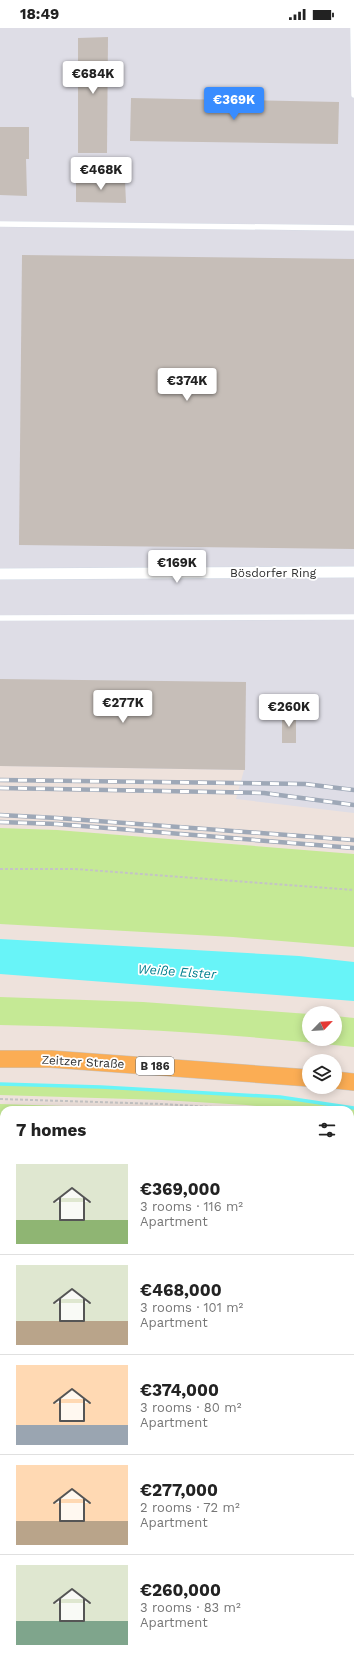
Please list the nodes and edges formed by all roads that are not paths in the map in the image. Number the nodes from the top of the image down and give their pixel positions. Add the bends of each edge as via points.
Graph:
1 (353, 28) edge
2 (354, 95) edge
3 (0, 224) edge
4 (354, 228) edge
5 (354, 572) edge
6 (0, 574) edge
7 (354, 617) edge
8 (0, 618) edge
9 (0, 1059) edge
10 (302, 1077) edge
11 (342, 1081) edge
12 (354, 1082) edge

1 - 2 lane
3 - 4 lane
5 - 6 street, Bösdorfer Ring
7 - 8 lane
9 - 10 main road, Zeitzer Straße / B 186 via 51,1059
11 - 12 main road

